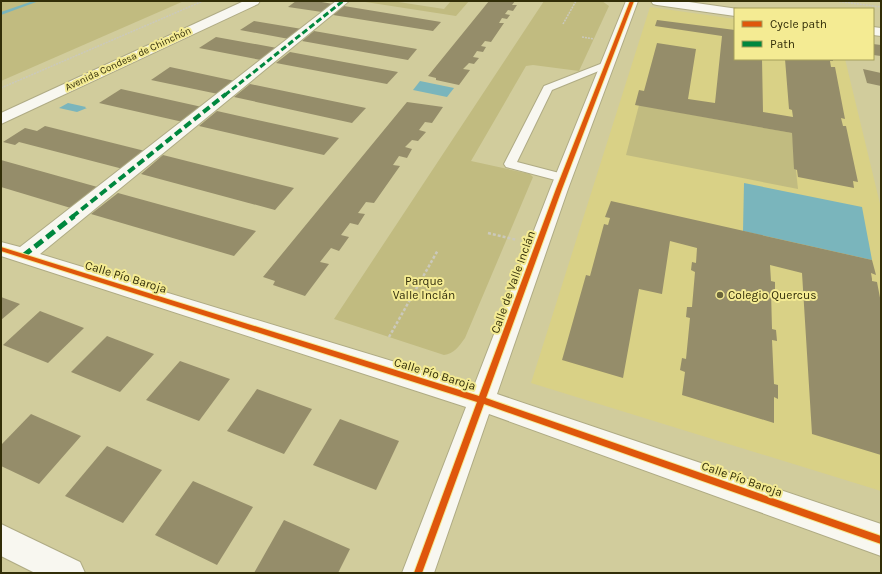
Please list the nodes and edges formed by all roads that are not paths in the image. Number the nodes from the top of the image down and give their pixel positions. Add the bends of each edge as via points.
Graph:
1 (254, 1) edge
2 (343, 1) edge
3 (632, 1) edge
4 (657, 1) edge
5 (734, 12) edge
6 (608, 64) junction
7 (1, 119) edge
8 (563, 178) junction
9 (1, 249) edge
10 (23, 256) junction
11 (481, 400) junction
12 (1, 539) edge
13 (881, 540) edge
14 (69, 573) edge
15 (418, 573) edge

1 - 7 street, Avenida Condesa de Chinchón
2 - 10 street
3 - 6 street, Calle de Valle Inclán
4 - 5 street
6 - 8 street, Calle de Valle Inclán
6 - 8 lane via 548,88 510,164
8 - 11 street, Calle de Valle Inclán
9 - 10 street, Calle Pío Baroja
10 - 11 street, Calle Pío Baroja
11 - 13 street, Calle Pío Baroja
11 - 15 street, Calle de Valle Inclán
12 - 14 street

